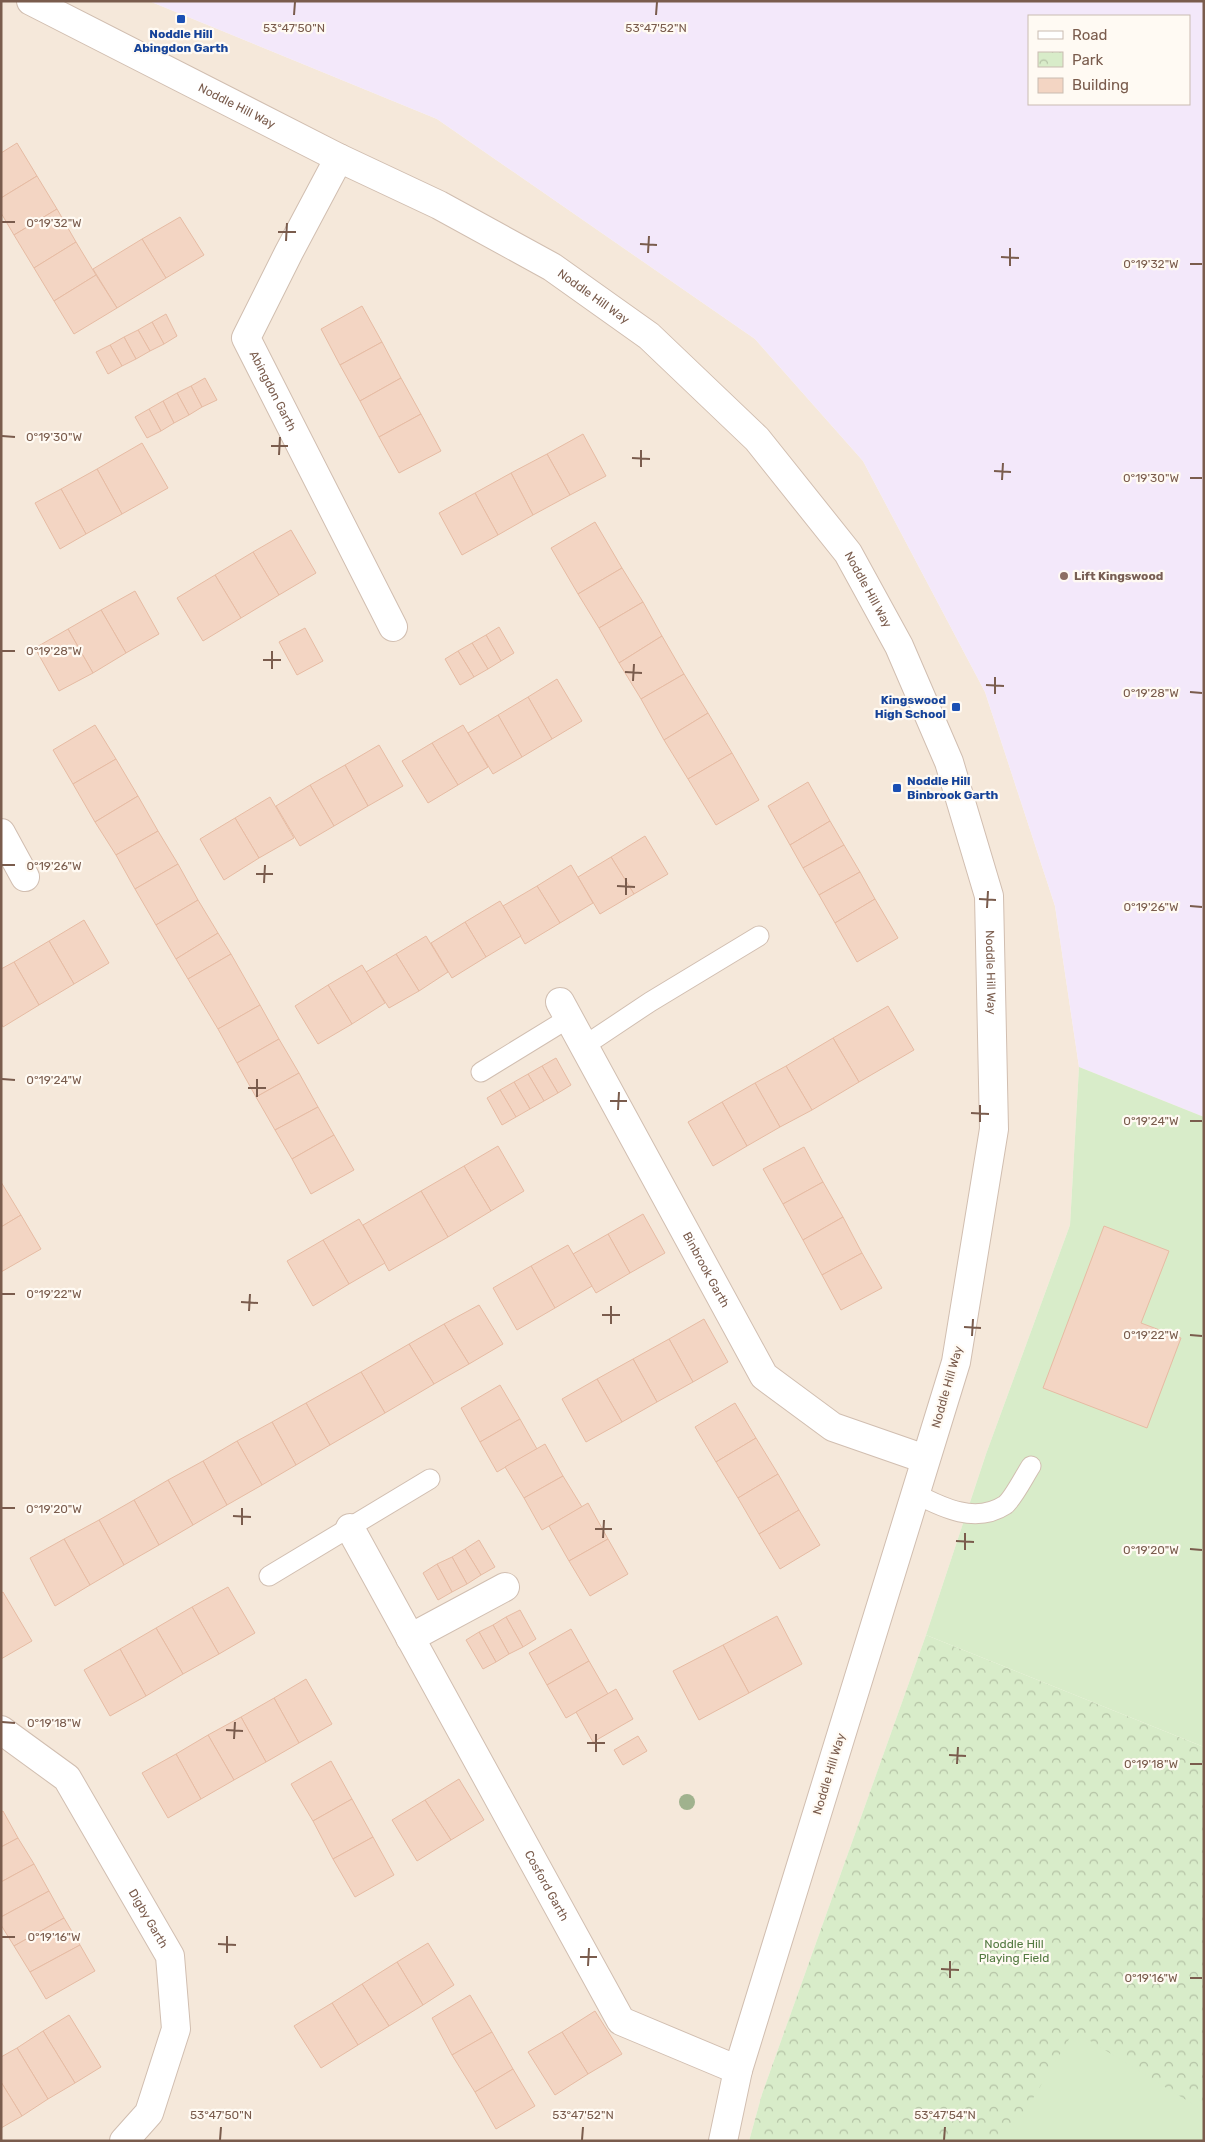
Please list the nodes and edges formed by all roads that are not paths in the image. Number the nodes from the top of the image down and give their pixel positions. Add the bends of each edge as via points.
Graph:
1 (31, 1) edge
2 (339, 158) junction
3 (393, 627) dead end
4 (1, 833) edge
5 (25, 877) dead end
6 (759, 936) dead end
7 (564, 1010) joint
8 (584, 1046) junction
9 (482, 1072) dead end
10 (925, 1459) junction
11 (1031, 1466) dead end
12 (430, 1479) dead end
13 (916, 1494) junction
14 (350, 1528) junction
15 (269, 1576) dead end
16 (504, 1587) dead end
17 (410, 1638) junction
18 (1, 1730) edge
19 (738, 2070) junction
20 (124, 2141) edge
21 (722, 2141) edge

1 - 2 street, Noddle Hill Way
2 - 3 street, Abingdon Garth via 246,338
2 - 10 street, Noddle Hill Way via 439,205 552,267 649,336 757,439 848,554 899,646 949,762 989,896 994,1129 956,1362
4 - 5 street
6 - 8 lane
7 - 8 street, Binbrook Garth
7 - 9 lane
8 - 10 street, Binbrook Garth via 764,1376 833,1428
10 - 13 street, Noddle Hill Way
11 - 13 lane via 1006,1504 981,1514 945,1509
12 - 14 lane
13 - 19 street, Noddle Hill Way
14 - 15 lane
14 - 17 street, Cosford Garth
16 - 17 street
17 - 19 street, Cosford Garth via 621,2021
18 - 20 street, Digby Garth via 66,1778 170,1956 176,2029 149,2113
19 - 21 street, Noddle Hill Way

